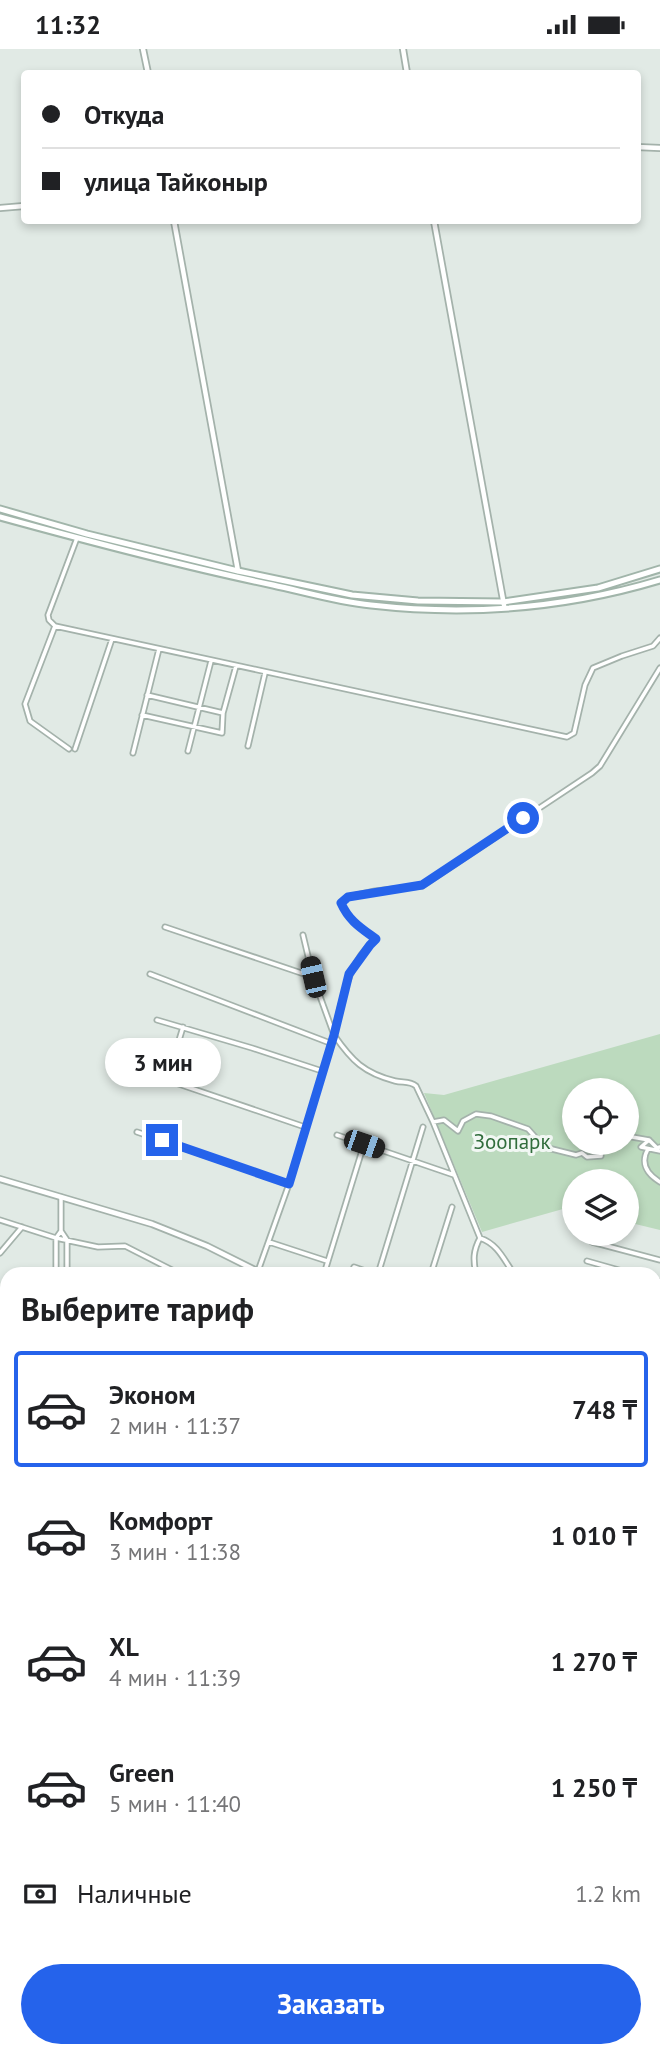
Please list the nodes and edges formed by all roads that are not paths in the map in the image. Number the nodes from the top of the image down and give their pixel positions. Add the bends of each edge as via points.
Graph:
1 (143, 49) edge
2 (403, 49) edge
3 (147, 70) edge
4 (406, 70) edge
5 (641, 147) edge
6 (660, 148) edge
7 (21, 206) edge
8 (0, 208) edge
9 (175, 224) edge
10 (435, 224) edge
11 (0, 509) edge
12 (0, 517) edge
13 (77, 538) junction
14 (660, 569) edge
15 (237, 571) junction
16 (238, 578) junction
17 (660, 580) edge
18 (503, 602) junction
19 (504, 610) junction
20 (55, 626) junction
21 (660, 638) edge
22 (112, 639) junction
23 (159, 649) junction
24 (211, 661) junction
25 (236, 666) junction
26 (660, 669) edge
27 (265, 673) junction
28 (147, 695) junction
29 (199, 707) junction
30 (223, 713) junction
31 (142, 715) junction
32 (194, 727) junction
33 (248, 746) dead end
34 (69, 749) dead end
35 (75, 749) dead end
36 (188, 751) dead end
37 (133, 753) dead end
38 (164, 927) dead end
39 (303, 935) dead end
40 (150, 974) dead end
41 (313, 977) junction
42 (157, 1020) dead end
43 (183, 1027) junction
44 (334, 1035) junction
45 (330, 1043) junction
46 (322, 1071) junction
47 (433, 1122) junction
48 (305, 1127) junction
49 (423, 1127) dead end
50 (137, 1132) dead end
51 (337, 1135) dead end
52 (639, 1138) edge
53 (649, 1140) junction
54 (364, 1144) junction
55 (648, 1149) junction
56 (660, 1149) edge
57 (562, 1152) edge
58 (585, 1155) edge
59 (601, 1155) edge
60 (413, 1161) junction
61 (454, 1175) junction
62 (0, 1179) edge
63 (660, 1182) edge
64 (289, 1184) junction
65 (61, 1197) junction
66 (452, 1207) dead end
67 (0, 1220) edge
68 (22, 1227) junction
69 (61, 1231) junction
70 (56, 1238) junction
71 (480, 1238) junction
72 (67, 1240) junction
73 (269, 1243) junction
74 (607, 1246) edge
75 (0, 1253) edge
76 (660, 1260) edge
77 (327, 1261) junction
78 (587, 1261) dead end
79 (56, 1267) edge
80 (67, 1267) edge
81 (166, 1267) edge
82 (249, 1267) edge
83 (263, 1267) edge
84 (326, 1267) edge
85 (378, 1267) edge
86 (433, 1267) edge
87 (475, 1267) edge
88 (509, 1267) edge
89 (608, 1267) edge

1 - 3 street
2 - 4 street
5 - 6 street
7 - 8 street
9 - 15 street
10 - 18 street
11 - 15 main road
12 - 13 main road
13 - 16 main road
13 - 20 street via 48,615
14 - 18 main road via 598,588
15 - 16 street
15 - 18 main road via 352,595
16 - 19 main road via 370,605
17 - 19 main road
18 - 19 street
20 - 22 street
20 - 34 street via 25,704 30,720
21 - 27 street via 653,646 593,668 584,685 574,733 567,737
22 - 23 street
22 - 35 street
23 - 24 street
23 - 28 street
24 - 25 street
24 - 29 street
25 - 27 street
25 - 30 street
26 - 44 street via 592,773 422,885 375,891 341,903 349,918 376,939 349,974
27 - 33 street
28 - 29 street
28 - 31 street
29 - 30 street
29 - 32 street
30 - 32 street via 222,733
31 - 32 street
31 - 37 street
32 - 36 street
38 - 41 street
39 - 41 street
40 - 45 street
41 - 44 street
42 - 43 street
43 - 46 street
43 - 48 street via 167,1080
44 - 45 street
44 - 47 street via 349,1056 370,1073 416,1086
45 - 46 street
46 - 48 street
47 - 57 street via 444,1120 458,1131 463,1121 476,1114 491,1116 528,1129 544,1147
47 - 61 street
48 - 64 street
49 - 60 street
50 - 64 street
51 - 54 street
52 - 53 street
53 - 55 street via 641,1147
53 - 56 street
54 - 60 street
54 - 77 street
55 - 56 street
55 - 63 street via 645,1167
58 - 59 street
60 - 61 street
60 - 85 street
61 - 71 street
62 - 65 street
64 - 73 street
65 - 69 street
65 - 82 street via 152,1224
66 - 86 street
67 - 68 street
68 - 70 street
68 - 75 street
69 - 70 street
69 - 72 street
70 - 72 street
70 - 79 street
71 - 87 street
71 - 88 street via 496,1248
72 - 80 street
72 - 81 street via 98,1247 125,1246
73 - 77 street
73 - 83 street
74 - 76 street
77 - 84 street
78 - 89 street

